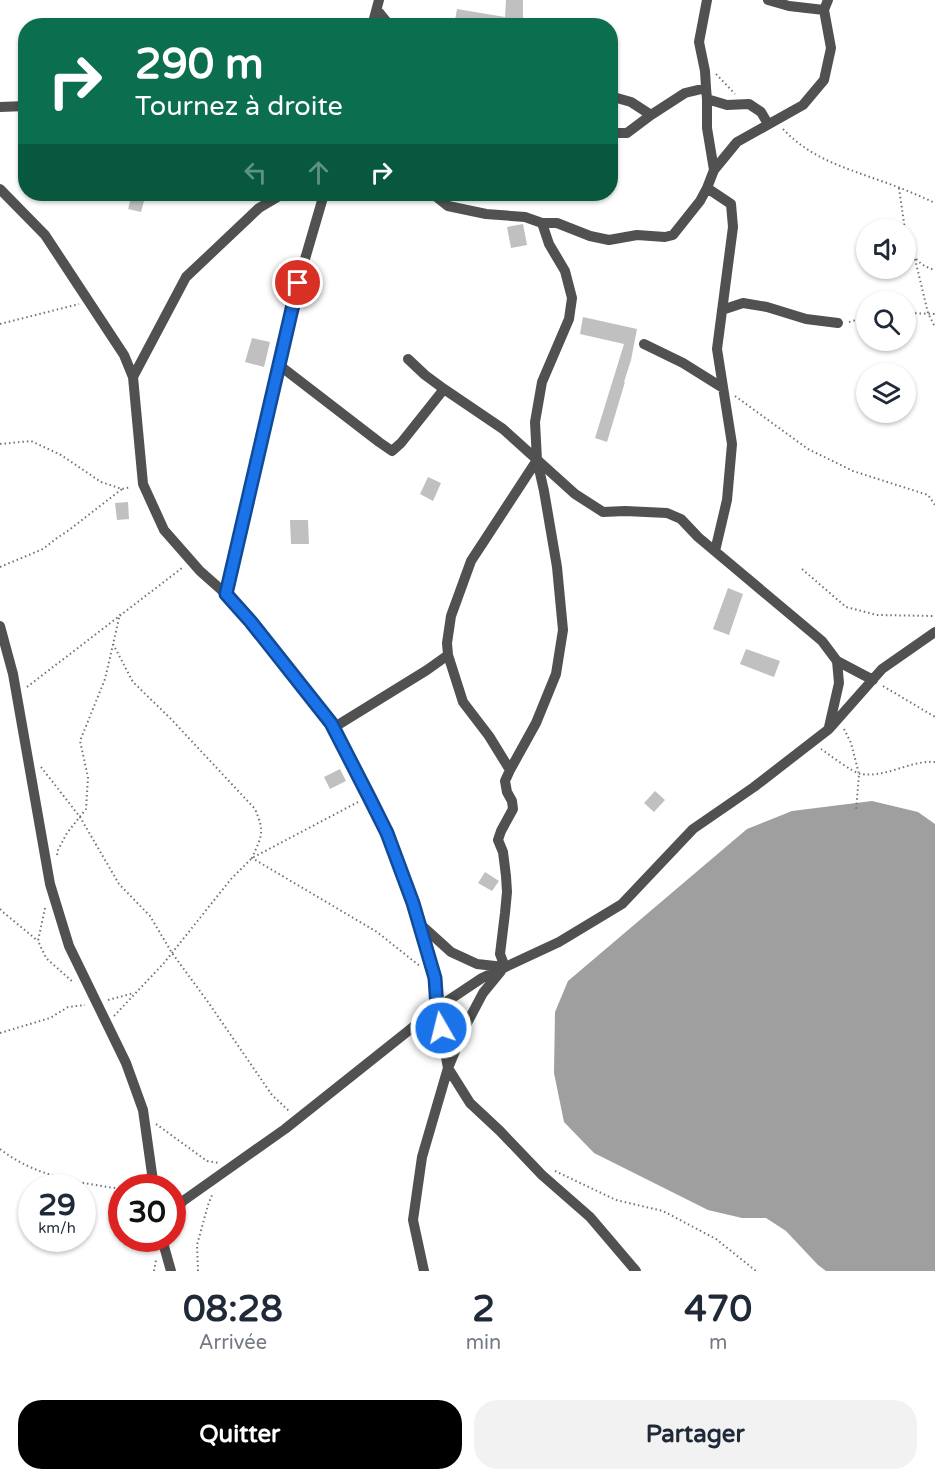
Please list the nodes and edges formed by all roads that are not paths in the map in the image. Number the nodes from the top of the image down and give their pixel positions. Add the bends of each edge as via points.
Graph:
1 (707, 0) edge
2 (768, 0) edge
3 (826, 5) edge
4 (707, 93) junction
5 (618, 98) edge
6 (18, 106) edge
7 (0, 107) edge
8 (651, 116) junction
9 (772, 122) junction
10 (618, 133) edge
11 (714, 170) junction
12 (707, 188) junction
13 (0, 189) edge
14 (271, 201) edge
15 (322, 201) edge
16 (442, 201) edge
17 (542, 223) junction
18 (722, 310) junction
19 (838, 323) road end
20 (644, 344) dead end
21 (408, 360) dead end
22 (279, 365) junction
23 (133, 377) junction
24 (723, 388) junction
25 (444, 389) junction
26 (537, 460) junction
27 (715, 551) junction
28 (226, 594) junction
29 (0, 626) edge
30 (935, 632) edge
31 (448, 655) junction
32 (837, 661) junction
33 (873, 680) junction
34 (333, 728) junction
35 (829, 729) junction
36 (510, 770) junction
37 (419, 923) junction
38 (505, 967) junction
39 (437, 1008) junction
40 (448, 1068) junction
41 (152, 1174) edge
42 (186, 1199) edge
43 (166, 1252) edge
44 (171, 1271) edge
45 (424, 1271) edge
46 (636, 1271) edge

1 - 4 street via 699,42
2 - 3 street via 789,6
3 - 9 street via 831,48 824,80 803,105
4 - 8 street via 685,93
4 - 9 street via 727,105 749,104
4 - 11 street via 707,128
5 - 8 street
6 - 7 street
8 - 10 street via 627,133
9 - 11 street via 737,142
11 - 12 street
12 - 17 street via 674,235 666,237 637,235 609,240 556,223
12 - 18 street via 731,204 733,227
13 - 23 street via 45,235 124,356
14 - 23 street via 186,277
15 - 22 street
16 - 17 street via 448,206
17 - 26 street via 565,272 572,298 569,319 542,382 535,422
18 - 19 street via 743,303
18 - 24 street via 717,349
20 - 24 street
21 - 25 street
22 - 25 street via 392,451
22 - 28 street
23 - 28 street via 143,484 164,530
24 - 27 street via 732,444 727,500
25 - 26 street via 503,429
26 - 27 street via 575,494 603,512 667,513 681,519
26 - 31 street via 471,561 451,616
26 - 36 street via 557,567 563,630 556,674 536,723
27 - 32 street via 822,641
28 - 34 street
29 - 41 street via 13,674 50,884 69,946 126,1063 143,1110
30 - 33 street via 882,669
31 - 34 street
31 - 36 street via 463,702
32 - 33 street
32 - 35 street via 839,683
33 - 35 street
34 - 37 street via 387,833
35 - 38 street via 754,788 693,829 622,904 559,942
36 - 38 street via 505,781 513,809 498,840 507,892 500,954
37 - 38 street via 450,952 477,964
37 - 39 street via 435,978
38 - 39 street
38 - 40 street via 483,993
39 - 40 street
39 - 42 street via 298,1119
40 - 45 street via 422,1157 412,1220
40 - 46 street via 470,1103 590,1217
43 - 44 street

